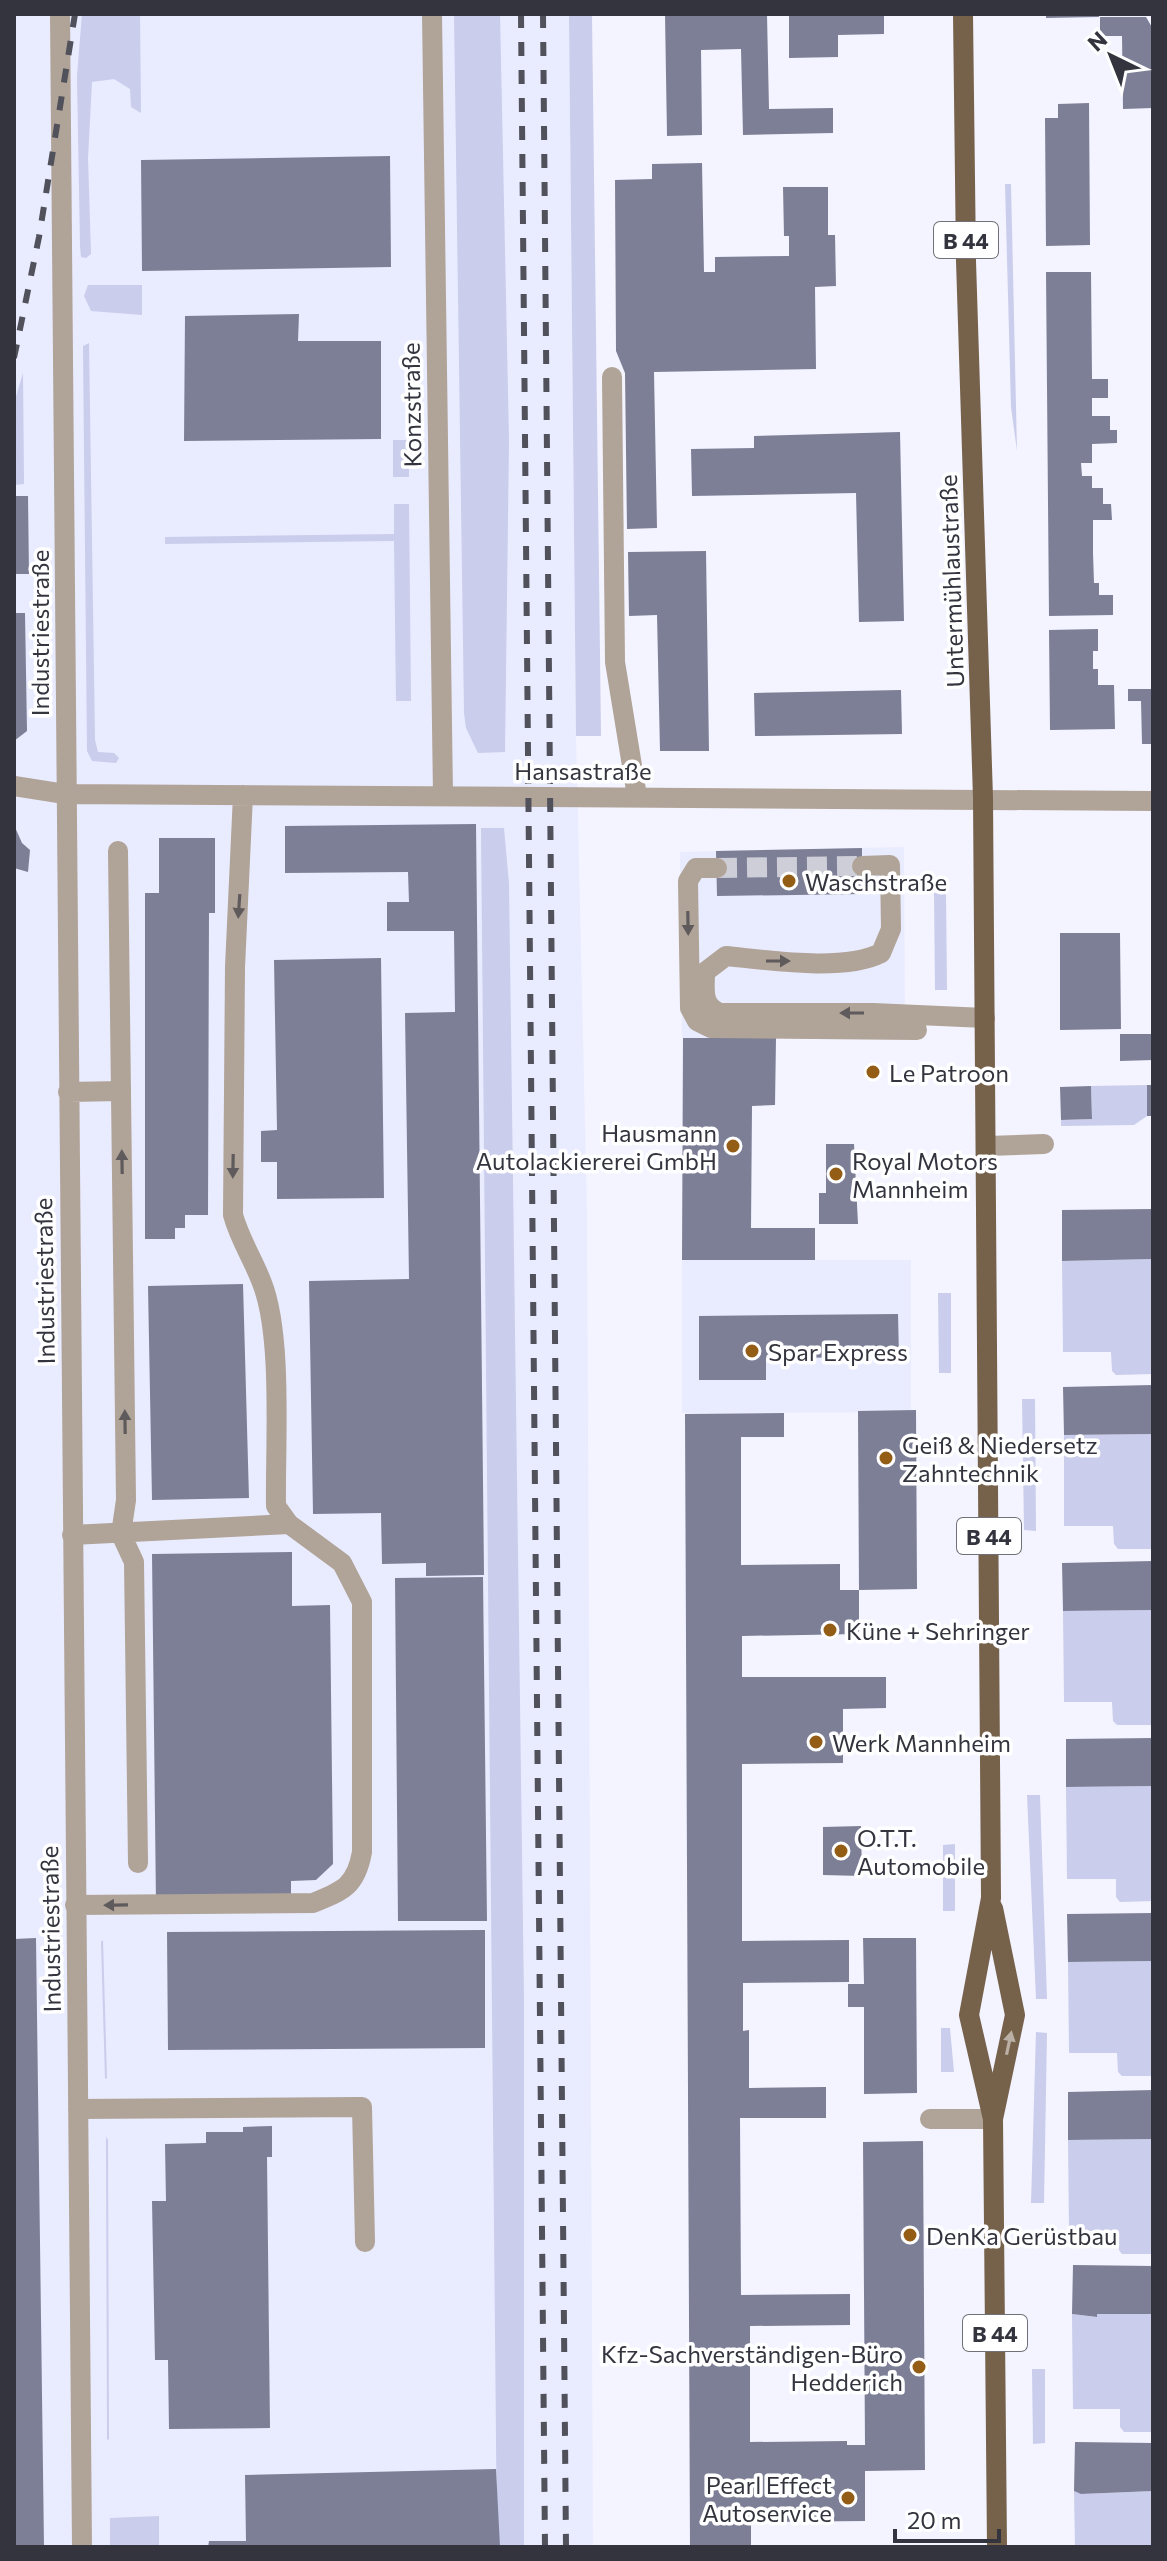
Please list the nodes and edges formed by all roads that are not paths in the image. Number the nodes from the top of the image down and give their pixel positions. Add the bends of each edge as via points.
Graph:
1 (60, 14) edge
2 (432, 14) edge
3 (963, 14) edge
4 (612, 377) dead end
5 (14, 786) edge
6 (65, 794) junction
7 (243, 795) junction
8 (443, 795) junction
9 (637, 796) junction
10 (983, 798) junction
11 (1153, 801) edge
12 (118, 851) dead end
13 (862, 866) tunnel mouth
14 (717, 868) tunnel mouth
15 (986, 1024) junction
16 (121, 1091) junction
17 (68, 1092) junction
18 (1044, 1144) dead end
19 (987, 1146) junction
20 (289, 1524) junction
21 (121, 1534) junction
22 (72, 1535) junction
23 (138, 1863) dead end
24 (991, 1898) junction
25 (75, 1905) junction
26 (78, 2109) junction
27 (930, 2119) dead end
28 (993, 2119) junction
29 (365, 2242) dead end
30 (82, 2547) edge
31 (997, 2547) edge

1 - 6 street, Industriestraße
2 - 8 street, Konzstraße
3 - 10 main road, Untermühlaustraße / B 44
4 - 9 street via 615,662
5 - 6 street, Hansastraße
6 - 7 street, Hansastraße
6 - 17 street, Industriestraße
7 - 8 street, Hansastraße
7 -> 20 street via 233,1215 263,1284 273,1339 276,1506
8 - 9 street, Hansastraße
9 - 10 street, Hansastraße
10 - 11 street, Hansastraße
10 - 15 main road, Untermühlaustraße / B 44
12 - 16 street
15 -> 13 street via 873,1013 720,1013 710,1008 705,972 726,956 857,961 881,953 891,929 890,865
14 -> 15 street via 696,868 688,881 690,1008 697,1021 711,1028
15 - 19 main road, Untermühlaustraße / B 44
16 - 17 street
21 -> 16 street via 126,1500
17 - 22 street, Industriestraße
18 - 19 street
19 - 24 main road, Untermühlaustraße / B 44
20 - 21 street
20 -> 25 street via 342,1563 362,1602 358,1876 338,1893 313,1903
21 - 22 street
21 - 23 street via 134,1562
22 - 25 street, Industriestraße
28 -> 24 main road, Untermühlaustraße / B 44 via 1015,2015
24 - 28 main road, Untermühlaustraße / B 44 via 969,2015
25 - 26 street, Industriestraße
26 - 29 street via 362,2107
26 - 30 street, Industriestraße
27 - 28 street
28 - 31 main road, Untermühlaustraße / B 44

